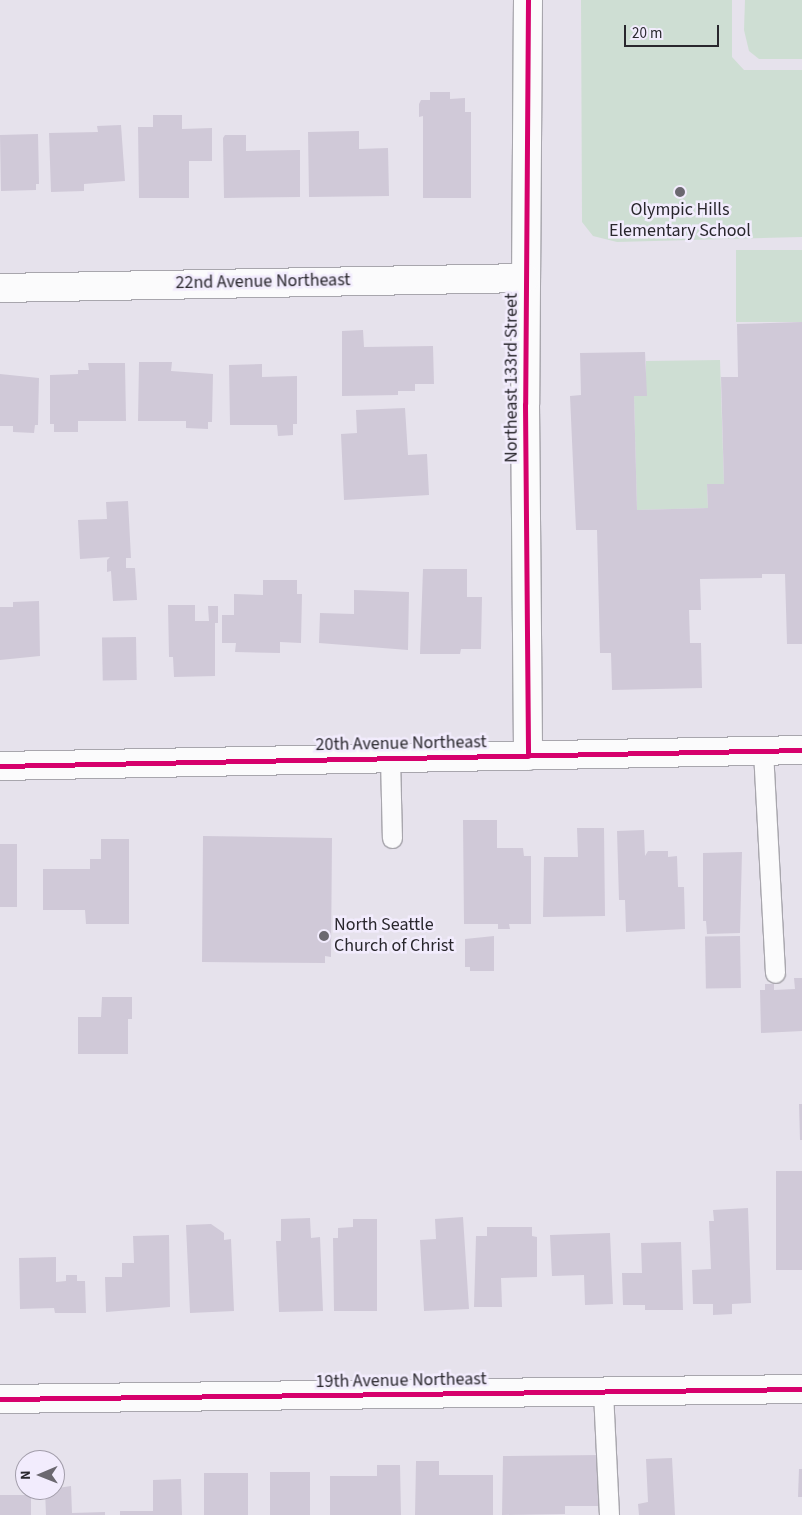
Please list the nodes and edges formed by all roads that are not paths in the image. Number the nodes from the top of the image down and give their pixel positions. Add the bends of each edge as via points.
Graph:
1 (528, 0) edge
2 (525, 278) junction
3 (0, 288) edge
4 (802, 750) edge
5 (762, 751) junction
6 (528, 756) junction
7 (390, 758) junction
8 (0, 766) edge
9 (392, 838) dead end
10 (775, 973) dead end
11 (802, 1389) edge
12 (603, 1392) junction
13 (0, 1399) edge
14 (609, 1515) edge

1 - 2 street, Northeast 133rd Street via 528,242
2 - 3 street, 22nd Avenue Northeast
2 - 6 street, Northeast 133rd Street
4 - 5 street, 20th Avenue Northeast
5 - 6 street, 20th Avenue Northeast
5 - 10 lane
6 - 7 street, 20th Avenue Northeast
7 - 8 street, 20th Avenue Northeast
7 - 9 lane
11 - 12 street, 19th Avenue Northeast
12 - 13 street, 19th Avenue Northeast
12 - 14 lane

